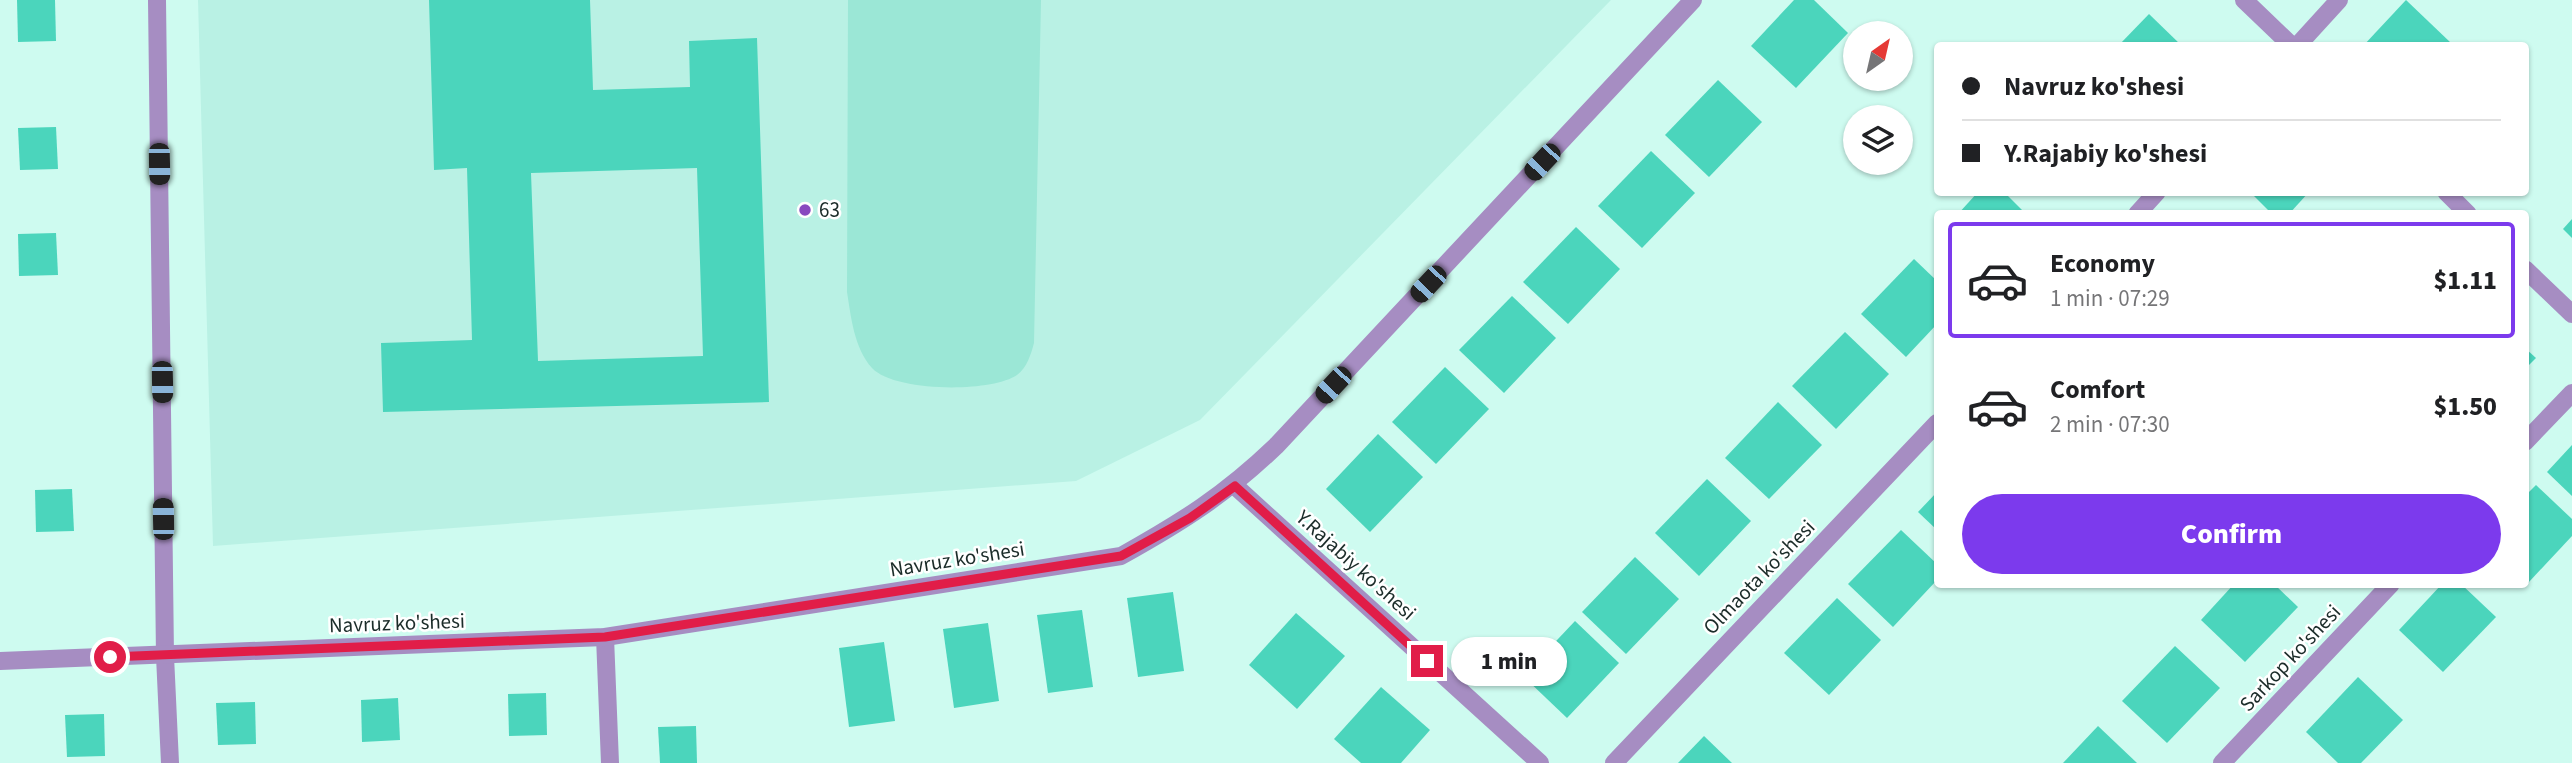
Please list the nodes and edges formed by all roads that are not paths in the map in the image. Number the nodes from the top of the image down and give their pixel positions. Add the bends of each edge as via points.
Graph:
1 (157, 0) edge
2 (1693, 0) edge
3 (2244, 0) edge
4 (2339, 0) edge
5 (2291, 42) edge
6 (2299, 42) edge
7 (2153, 196) edge
8 (2450, 196) edge
9 (2141, 210) edge
10 (2464, 210) edge
11 (2529, 273) edge
12 (2572, 314) edge
13 (2572, 393) edge
14 (1934, 426) edge
15 (2529, 438) edge
16 (1235, 486) junction
17 (2387, 588) edge
18 (605, 637) junction
19 (165, 656) junction
20 (0, 661) edge
21 (170, 763) edge
22 (610, 763) edge
23 (1540, 763) edge
24 (1614, 763) edge
25 (2222, 763) edge

1 - 19 street
2 - 16 street, Navruz ko'shesi
3 - 5 street
4 - 6 street
7 - 9 street
8 - 10 street
11 - 12 street
13 - 15 street
14 - 24 street, Olmaota ko'shesi
16 - 18 street, Navruz ko'shesi via 1190,518 1121,556
16 - 23 street, Y.Rajabiy ko'shesi
17 - 25 street, Sarkop ko'shesi
18 - 19 street, Navruz ko'shesi
18 - 22 street
19 - 20 street, Navruz ko'shesi
19 - 21 street

